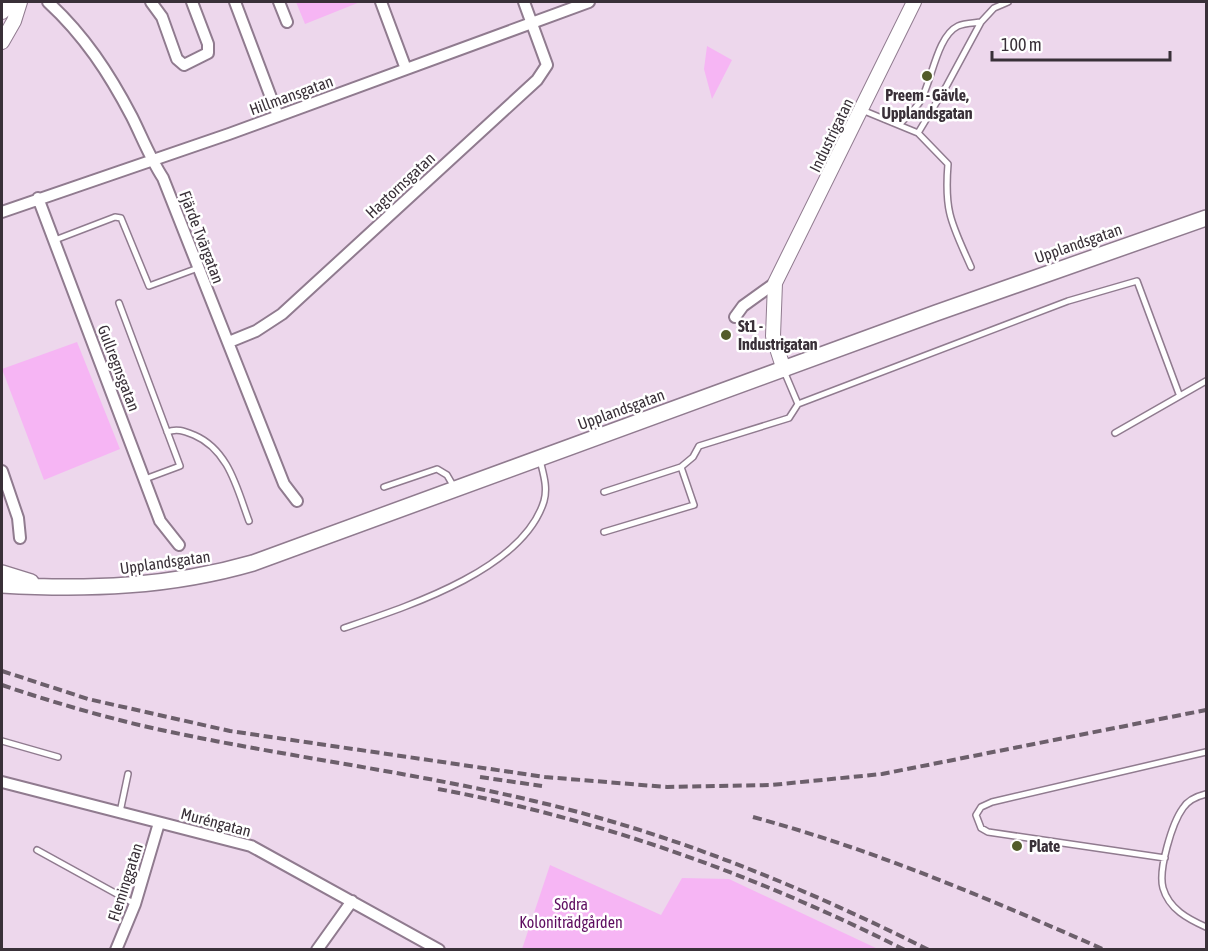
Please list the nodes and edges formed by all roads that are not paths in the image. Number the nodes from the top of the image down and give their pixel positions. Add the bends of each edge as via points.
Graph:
1 (10, 2) edge
2 (21, 2) edge
3 (48, 2) edge
4 (151, 2) edge
5 (192, 2) edge
6 (235, 2) edge
7 (279, 2) edge
8 (381, 2) edge
9 (524, 2) edge
10 (589, 2) edge
11 (914, 2) edge
12 (1008, 2) edge
13 (2, 12) edge
14 (287, 22) dead end
15 (532, 22) junction
16 (981, 22) junction
17 (2, 42) edge
18 (406, 69) junction
19 (862, 110) junction
20 (278, 116) junction
21 (899, 125) junction
22 (918, 133) junction
23 (150, 159) junction
24 (38, 198) junction
25 (2, 212) edge
26 (1206, 218) edge
27 (55, 240) junction
28 (971, 267) dead end
29 (198, 268) junction
30 (775, 283) junction
31 (119, 303) dead end
32 (735, 317) dead end
33 (228, 342) junction
34 (784, 370) junction
35 (1206, 381) edge
36 (1179, 394) junction
37 (798, 404) junction
38 (167, 432) junction
39 (1115, 433) dead end
40 (539, 458) junction
41 (681, 467) junction
42 (2, 471) edge
43 (145, 479) junction
44 (384, 487) dead end
45 (455, 489) junction
46 (604, 492) dead end
47 (297, 501) dead end
48 (249, 521) dead end
49 (604, 532) dead end
50 (20, 538) dead end
51 (179, 545) dead end
52 (2, 573) edge
53 (2, 585) edge
54 (39, 585) junction
55 (344, 628) dead end
56 (2, 741) edge
57 (1206, 752) edge
58 (58, 757) dead end
59 (128, 774) dead end
60 (2, 782) edge
61 (1206, 794) edge
62 (120, 812) junction
63 (159, 823) junction
64 (37, 850) dead end
65 (1165, 858) junction
66 (352, 901) junction
67 (135, 904) junction
68 (1206, 927) edge
69 (116, 950) edge
70 (317, 950) edge
71 (439, 950) edge

1 - 13 street
2 - 17 street
3 - 23 street, Fjärde Tvärgatan via 98,57 133,118
4 - 5 street via 162,17 177,58 184,64 208,53
6 - 20 street
7 - 14 street
8 - 18 street
9 - 15 street
10 - 15 street, Hillmansgatan
11 - 19 street, Industrigatan
12 - 16 lane via 994,8
15 - 18 street, Hillmansgatan
15 - 33 street, Hagtornsgatan via 547,65 537,80 282,314 256,331
16 - 21 lane via 949,32 940,45 920,103
16 - 22 lane
18 - 20 street, Hillmansgatan
19 - 21 lane
19 - 30 street, Industrigatan
20 - 23 street, Hillmansgatan
21 - 22 lane
22 - 28 lane via 948,164 945,192 951,225
23 - 24 street, Hillmansgatan
23 - 29 street, Fjärde Tvärgatan via 163,178
24 - 25 street, Hillmansgatan
24 - 27 street, Gullregnsgatan
26 - 34 main road, Upplandsgatan
27 - 29 lane via 121,218 149,286
27 - 43 street, Gullregnsgatan
29 - 33 street, Fjärde Tvärgatan
30 - 32 street, Industrigatan via 743,306
30 - 34 street, Industrigatan via 773,336
31 - 38 lane
33 - 47 street, Fjärde Tvärgatan via 284,484
34 - 37 lane
34 - 40 main road, Upplandsgatan
35 - 36 lane
36 - 37 lane via 1137,281 1068,301
36 - 39 lane
37 - 41 lane via 789,418 699,446
38 - 43 lane via 180,466
38 - 48 lane via 184,431 214,448 228,466
40 - 45 main road, Upplandsgatan
40 - 55 lane via 544,500 528,531 513,549 439,591
41 - 46 lane
41 - 49 lane via 694,505
42 - 50 street via 18,518
43 - 51 street, Gullregnsgatan via 160,521
44 - 45 lane via 437,469 447,475
45 - 54 main road, Upplandsgatan via 215,574 105,589
52 - 54 main road, Upplandsgatan
53 - 54 main road, Upplandsgatan
56 - 58 lane
57 - 65 lane via 992,802 981,807 976,815 981,828 988,832
59 - 62 lane
60 - 62 street, Muréngatan
61 - 65 lane via 1184,806
62 - 63 street, Muréngatan
63 - 66 street, Muréngatan via 251,846
63 - 67 street, Fleminggatan
64 - 67 lane
65 - 68 lane via 1161,874 1168,897 1183,916
66 - 70 street
66 - 71 street, Muréngatan
67 - 69 street, Fleminggatan

